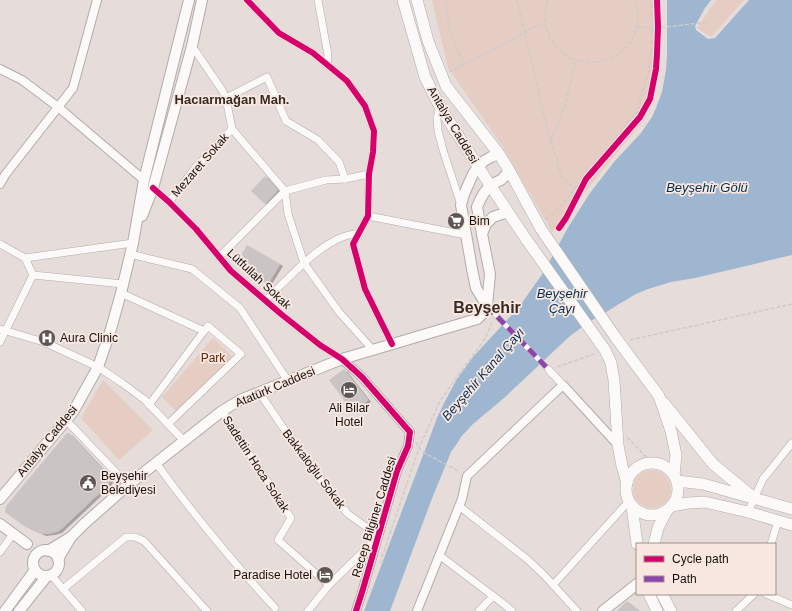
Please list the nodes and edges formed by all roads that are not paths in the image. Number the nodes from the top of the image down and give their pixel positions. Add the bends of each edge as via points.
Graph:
1 (97, 0) edge
2 (189, 0) edge
3 (202, 0) edge
4 (247, 0) edge
5 (318, 0) edge
6 (402, 0) edge
7 (417, 0) edge
8 (192, 46) junction
9 (327, 65) junction
10 (0, 69) edge
11 (226, 98) junction
12 (58, 107) junction
13 (440, 107) junction
14 (232, 129) junction
15 (499, 154) junction
16 (478, 167) junction
17 (509, 170) junction
18 (2, 174) edge
19 (369, 174) junction
20 (345, 179) junction
21 (144, 180) junction
22 (0, 184) edge
23 (490, 185) junction
24 (153, 188) junction
25 (285, 192) junction
26 (169, 202) junction
27 (461, 205) junction
28 (508, 212) junction
29 (368, 216) junction
30 (359, 234) junction
31 (482, 234) junction
32 (466, 235) junction
33 (133, 242) junction
34 (0, 244) edge
35 (130, 254) junction
36 (219, 257) junction
37 (25, 258) junction
38 (304, 263) junction
39 (33, 275) junction
40 (122, 289) junction
41 (265, 301) junction
42 (487, 306) junction
43 (3, 329) edge
44 (204, 331) junction
45 (0, 342) edge
46 (392, 344) junction
47 (374, 350) junction
48 (342, 359) junction
49 (98, 367) junction
50 (549, 370) joint
51 (288, 381) junction
52 (564, 385) junction
53 (259, 392) junction
54 (659, 396) junction
55 (149, 405) junction
56 (222, 411) junction
57 (66, 420) junction
58 (168, 424) junction
59 (184, 441) junction
60 (792, 443) edge
61 (618, 445) junction
62 (156, 463) junction
63 (675, 478) junction
64 (627, 483) junction
65 (128, 484) junction
66 (754, 498) junction
67 (0, 499) edge
68 (631, 504) junction
69 (459, 506) junction
70 (669, 508) junction
71 (792, 509) edge
72 (748, 512) junction
73 (778, 521) junction
74 (0, 524) edge
75 (792, 525) edge
76 (13, 534) junction
77 (379, 536) junction
78 (71, 537) junction
79 (637, 543) edge
80 (654, 543) edge
81 (771, 543) edge
82 (0, 552) edge
83 (41, 553) junction
84 (439, 555) junction
85 (58, 559) junction
86 (35, 570) junction
87 (49, 576) junction
88 (329, 585) junction
89 (554, 585) junction
90 (636, 585) edge
91 (63, 589) junction
92 (649, 595) edge
93 (663, 595) edge
94 (753, 595) edge
95 (768, 595) edge
96 (493, 596) junction
97 (792, 605) edge
98 (276, 610) edge
99 (5, 611) edge
100 (19, 611) edge
101 (82, 611) edge
102 (207, 611) edge
103 (308, 611) edge
104 (356, 611) edge
105 (417, 611) edge
106 (479, 611) edge
107 (512, 611) edge
108 (577, 611) edge
109 (603, 611) edge
110 (657, 611) edge
111 (671, 611) edge
112 (736, 611) edge

1 - 12 street via 72,88
2 - 21 main road, Antalya Caddesi
3 - 8 main road, Antalya Caddesi
4 - 9 street via 279,33 313,53
5 - 9 street via 328,55
6 - 13 main road, Antalya Caddesi via 425,77
7 - 15 main road, Antalya Caddesi via 428,41 446,86
8 - 11 street
8 - 24 main road, Antalya Caddesi
9 - 19 street via 347,81 365,106 374,130
10 - 12 street via 22,80
11 - 14 street
11 - 20 street via 267,77 286,121 318,140 339,162
12 - 18 street
12 - 21 street
13 - 16 main road, Antalya Caddesi
13 - 27 street via 437,118 438,131
14 - 25 street
14 - 26 street, Mezaret Sokak via 195,168
15 - 16 main road via 487,159
15 - 17 main road, Antalya Caddesi
16 - 23 main road, Antalya Caddesi
16 - 27 main road via 472,174
17 - 23 main road via 501,180
17 - 54 main road, Antalya Caddesi via 539,227
18 - 22 street
19 - 20 street
19 - 29 street
20 - 25 street via 326,180
21 - 24 main road
21 - 33 main road, Antalya Caddesi
23 - 28 main road, Antalya Caddesi
23 - 31 main road via 478,207
24 - 26 street, Lütfullah Sokak
24 - 33 main road, Antalya Caddesi
25 - 36 street
25 - 38 street via 288,214
26 - 36 street, Lütfullah Sokak
27 - 32 main road
28 - 31 main road via 493,216
28 - 61 main road, Antalya Caddesi via 604,348 611,363 614,380
29 - 30 street
29 - 32 street
30 - 38 street via 349,234 336,239
30 - 46 street via 354,244 365,289
31 - 42 main road via 490,274
32 - 42 main road via 476,288
33 - 35 main road, Antalya Caddesi
33 - 37 street
34 - 37 street
35 - 40 main road, Antalya Caddesi
35 - 51 street via 192,269 240,308
36 - 41 street, Lütfullah Sokak via 230,271
37 - 39 street
38 - 41 street
38 - 47 street via 339,312
39 - 40 street
39 - 43 street
40 - 44 street
40 - 49 main road, Antalya Caddesi
41 - 48 street, Lütfullah Sokak via 320,345
42 - 46 main road, Atatürk Caddesi via 477,319
42 - 50 street
43 - 45 street
43 - 49 street via 44,342
44 - 55 street
44 - 58 street via 208,326 241,354
46 - 47 main road, Atatürk Caddesi
47 - 48 main road, Atatürk Caddesi
48 - 51 main road, Atatürk Caddesi
48 - 77 street, Recep Bilginer Caddesi via 362,377 410,432 408,446 397,471
49 - 55 street
49 - 57 main road, Antalya Caddesi
50 - 52 street
51 - 53 main road, Atatürk Caddesi
52 - 61 street
52 - 69 street via 467,476
53 - 56 main road, Atatürk Caddesi
53 - 77 street, Bakkaloğlu Sokak via 323,484 348,514
54 - 63 main road via 671,430 676,455
54 - 66 main road, Antalya Caddesi via 713,464
55 - 58 street
56 - 59 main road, Atatürk Caddesi
56 - 88 street, Sadettin Hoca Sokak via 291,518 278,540
57 - 65 street
57 - 67 main road, Antalya Caddesi
58 - 59 street
59 - 62 main road, Atatürk Caddesi
60 - 66 street via 763,479
61 - 64 main road, Antalya Caddesi
62 - 65 main road, Atatürk Caddesi
62 - 98 street via 224,551
63 - 64 main road via 668,469 652,463 636,469
63 - 66 main road
63 - 70 main road via 677,494
64 - 68 main road via 626,491
65 - 78 main road, Atatürk Caddesi
66 - 71 main road
66 - 72 street
68 - 70 main road via 638,511 652,515 660,514
68 - 79 main road
68 - 89 street
69 - 84 street
69 - 89 street via 526,559
70 - 72 main road via 705,502
70 - 80 main road via 658,528
72 - 73 main road
73 - 75 main road
73 - 81 street
74 - 76 main road
76 - 82 street
76 - 83 main road
77 - 88 street
77 - 104 street, Recep Bilginer Caddesi
78 - 83 main road
78 - 85 main road
83 - 85 main road via 54,553
83 - 86 main road via 33,565
84 - 96 street
84 - 105 street
85 - 87 main road via 58,569
86 - 87 main road via 41,575
86 - 99 main road
87 - 91 street
87 - 100 main road
88 - 103 street
89 - 108 street
90 - 109 main road
91 - 101 street
91 - 102 street via 126,537 135,537 144,541
92 - 110 main road
93 - 111 main road
94 - 112 street
95 - 97 street
96 - 106 street
96 - 107 street

